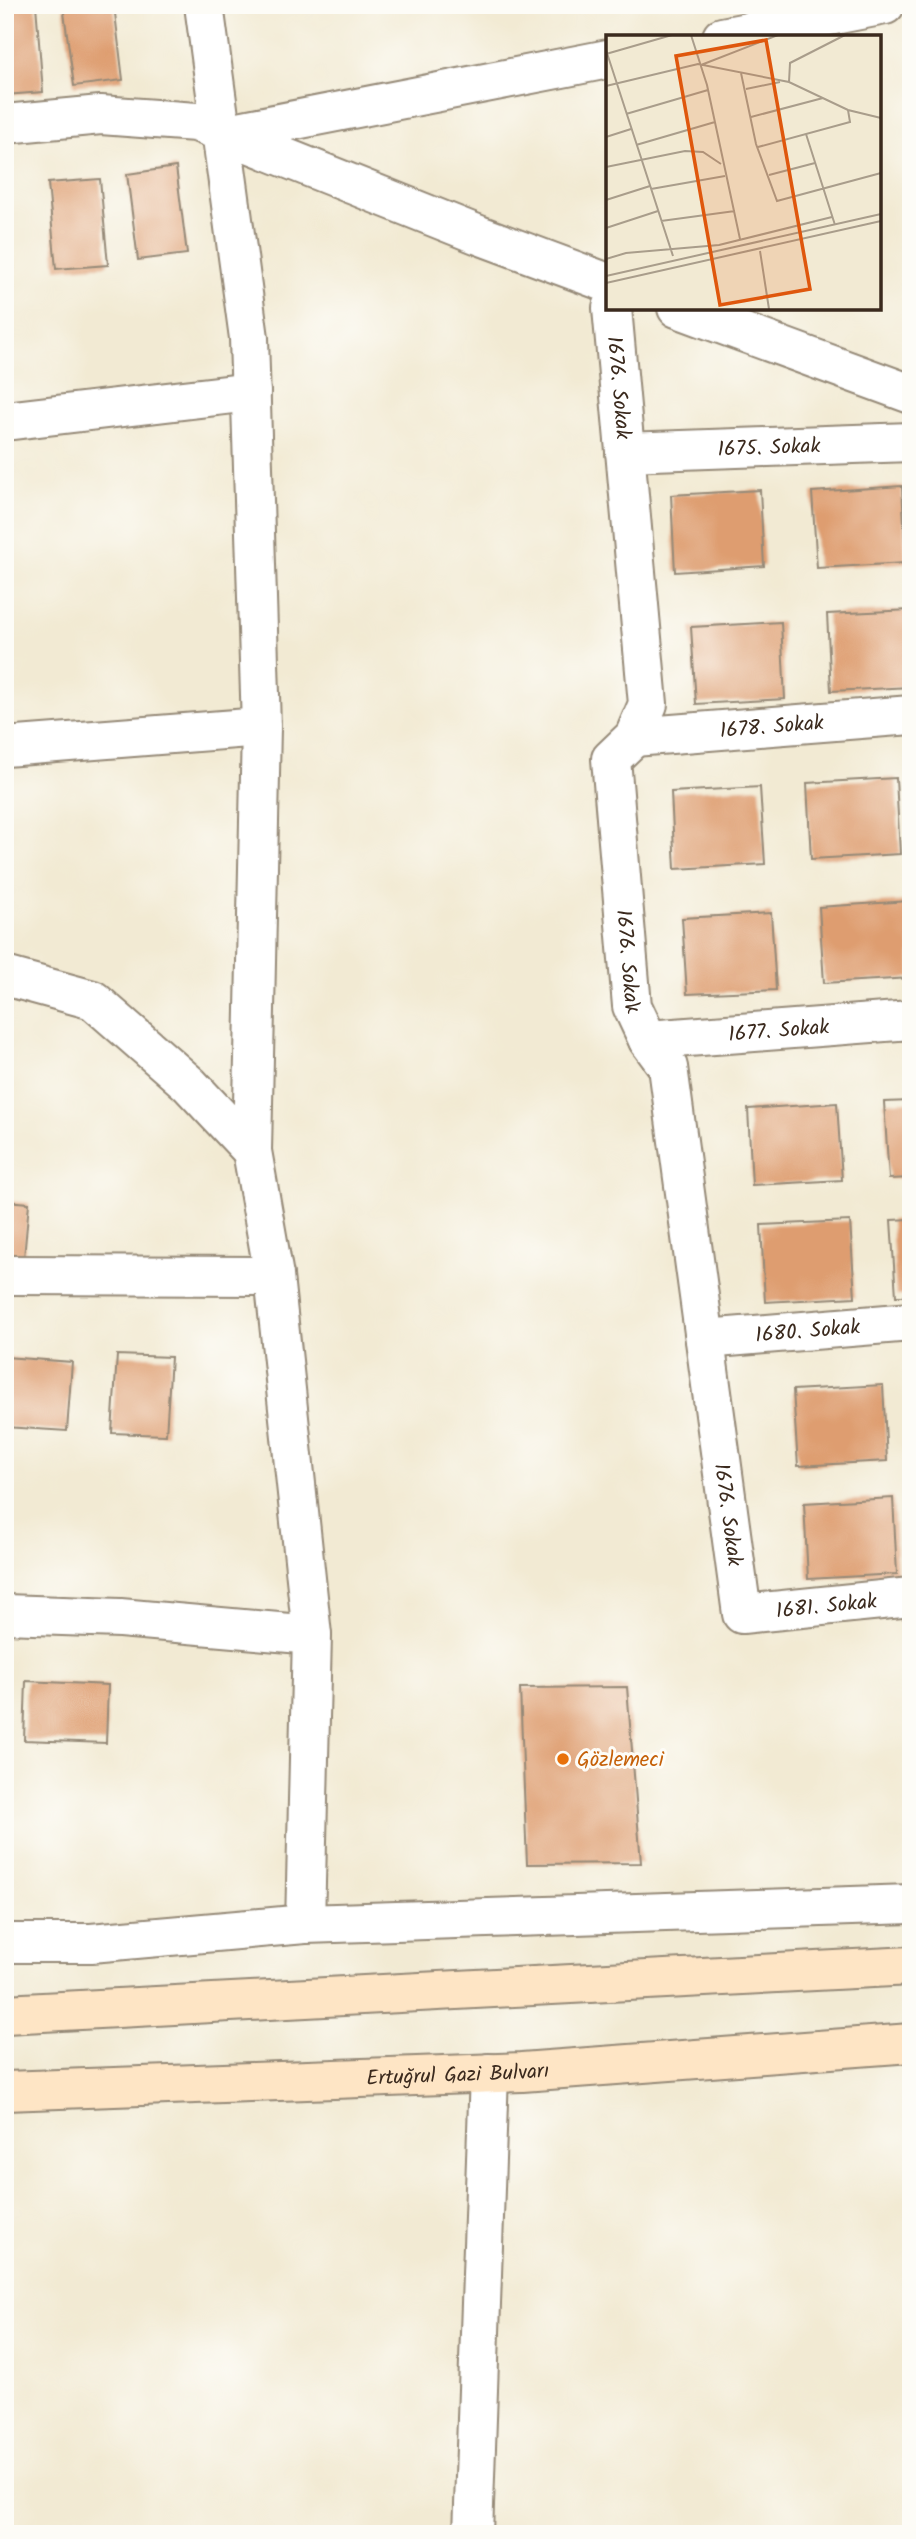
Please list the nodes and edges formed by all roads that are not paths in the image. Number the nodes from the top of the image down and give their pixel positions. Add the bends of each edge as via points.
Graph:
1 (204, 5) edge
2 (885, 5) edge
3 (732, 35) edge
4 (606, 59) edge
5 (5, 124) edge
6 (223, 134) junction
7 (606, 282) edge
8 (612, 310) edge
9 (682, 310) edge
10 (251, 392) junction
11 (911, 394) edge
12 (5, 421) edge
13 (911, 442) edge
14 (625, 452) junction
15 (911, 715) edge
16 (261, 727) junction
17 (634, 737) junction
18 (5, 747) edge
19 (5, 976) edge
20 (911, 1020) edge
21 (648, 1040) junction
22 (252, 1151) junction
23 (5, 1275) edge
24 (274, 1276) junction
25 (911, 1322) edge
26 (705, 1339) junction
27 (911, 1597) edge
28 (5, 1614) edge
29 (742, 1614) joint
30 (312, 1635) junction
31 (911, 1904) edge
32 (305, 1924) junction
33 (5, 1943) edge
34 (911, 1966) edge
35 (5, 2014) edge
36 (911, 2043) edge
37 (489, 2073) junction
38 (5, 2091) edge
39 (473, 2534) edge

1 - 6 street
2 - 3 street
4 - 6 street
5 - 6 street via 101,115 196,122
6 - 7 street
6 - 10 street via 249,338
8 - 14 street, 1676. Sokak
9 - 11 street
10 - 12 street
10 - 16 street
13 - 14 street, 1675. Sokak
14 - 17 street, 1676. Sokak via 648,704
15 - 17 street, 1678. Sokak
16 - 18 street
16 - 22 street
17 - 21 street, 1676. Sokak via 611,759 632,1006
19 - 22 street via 93,1000 189,1084
20 - 21 street, 1677. Sokak
21 - 26 street, 1676. Sokak via 668,1068
22 - 24 street
23 - 24 street
24 - 30 street
25 - 26 street, 1680. Sokak
26 - 29 street, 1676. Sokak
27 - 29 street, 1681. Sokak
28 - 30 street via 120,1618
30 - 32 street
31 - 32 street
32 - 33 street via 91,1943
34 - 35 main road
36 - 37 main road, Ertuğrul Gazi Bulvarı
37 - 38 main road, Ertuğrul Gazi Bulvarı
37 - 39 street

